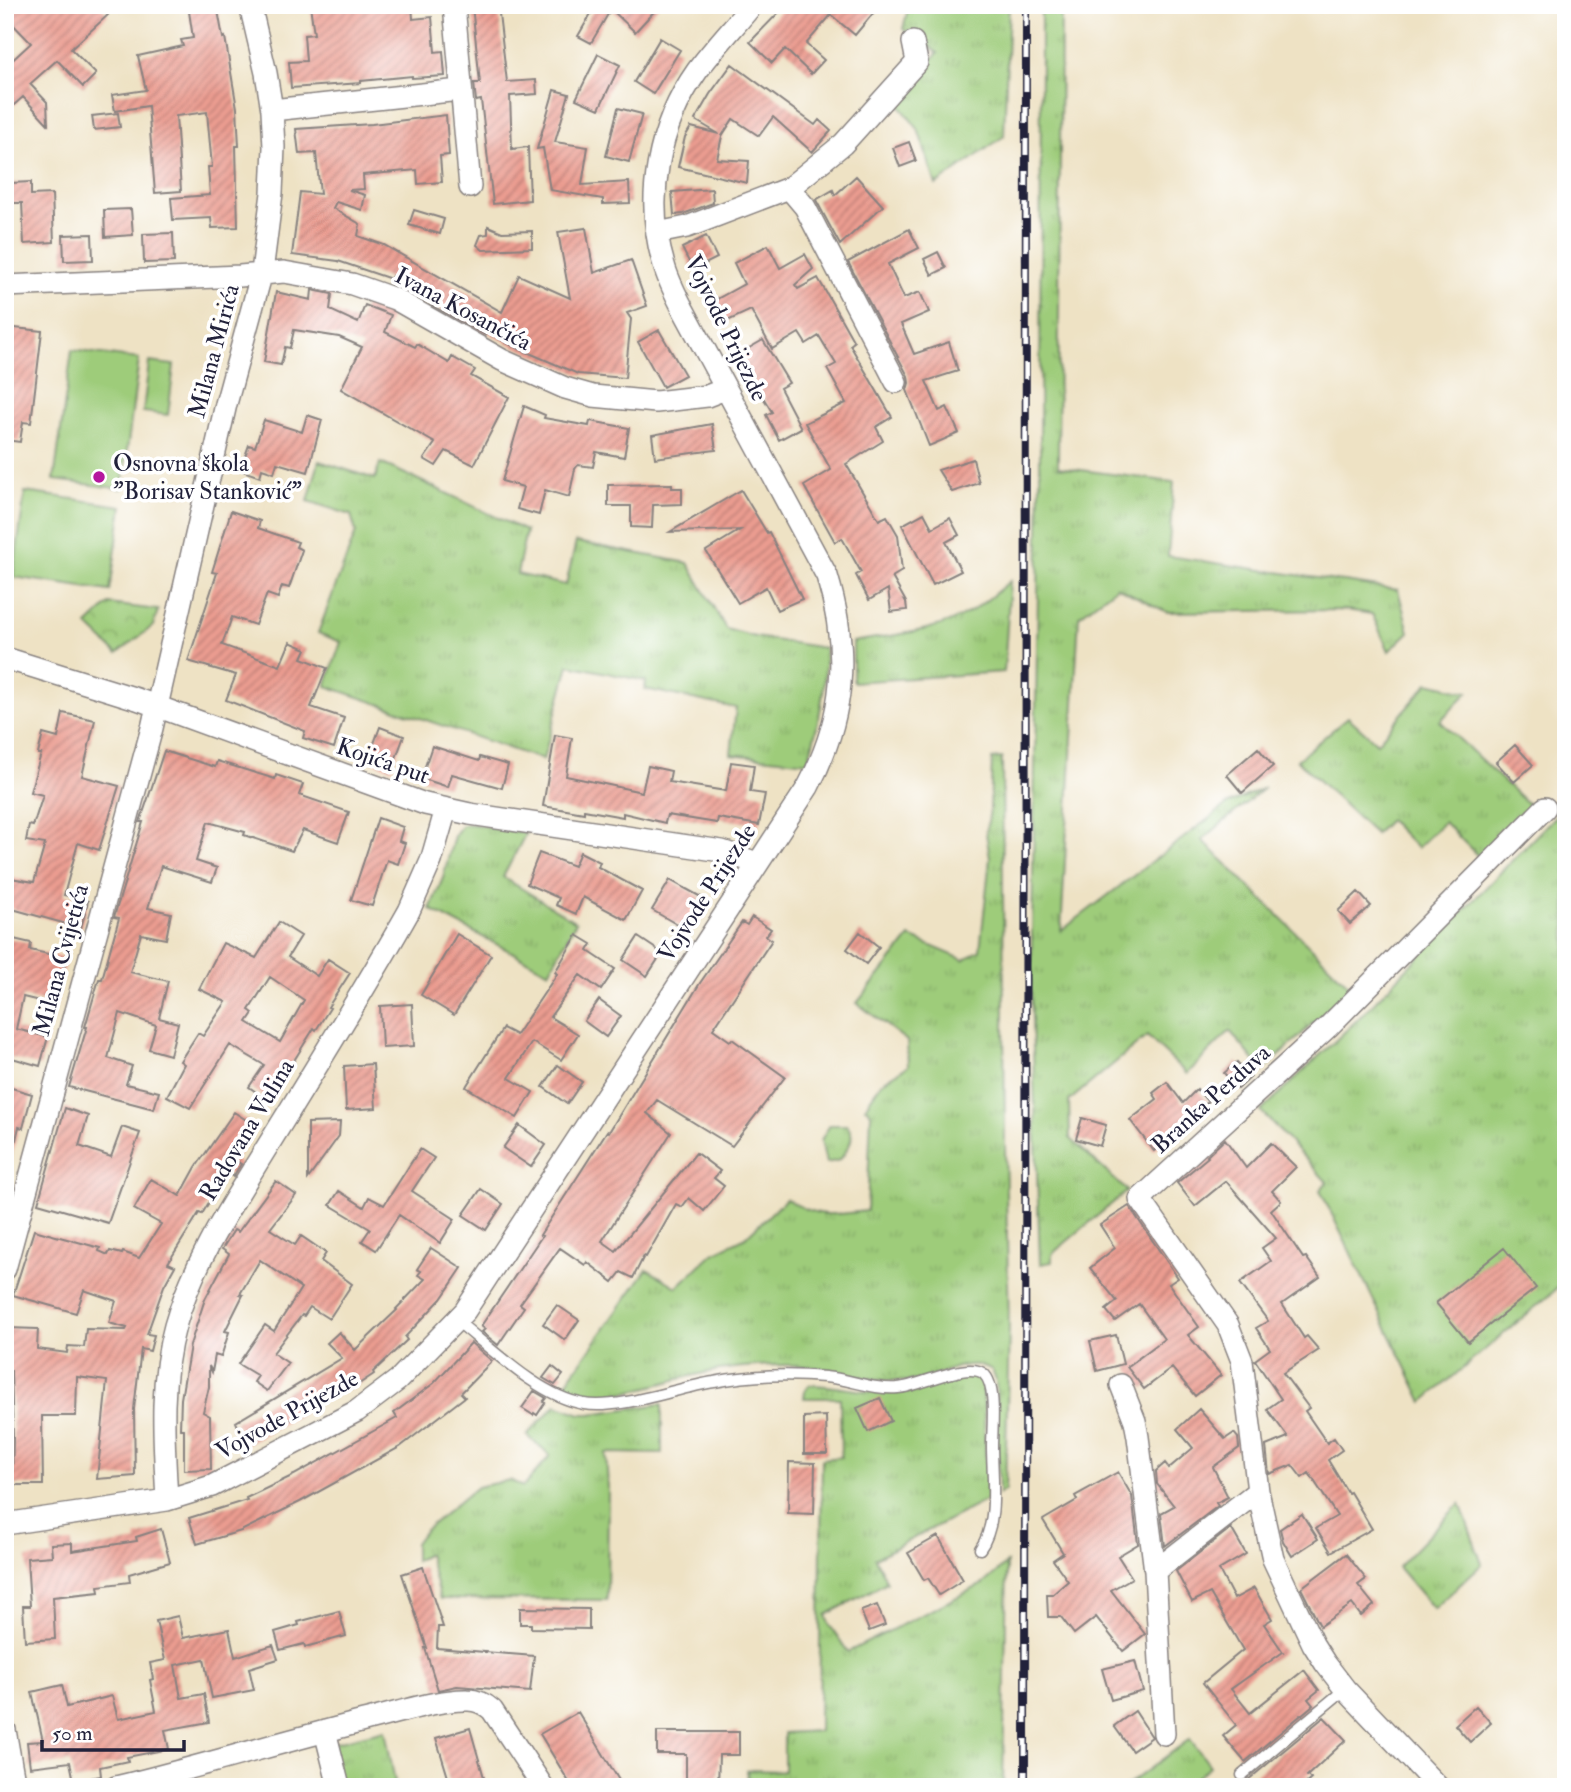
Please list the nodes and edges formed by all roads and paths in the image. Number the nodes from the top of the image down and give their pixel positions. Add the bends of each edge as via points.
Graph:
1 (250, 5) edge
2 (454, 5) edge
3 (752, 5) edge
4 (913, 42) dead end
5 (460, 90) junction
6 (272, 110) junction
7 (470, 187) dead end
8 (789, 188) junction
9 (657, 233) junction
10 (262, 272) junction
11 (5, 286) edge
12 (896, 382) dead end
13 (725, 389) junction
14 (5, 657) edge
15 (156, 706) junction
16 (1545, 808) dead end
17 (446, 809) junction
18 (757, 863) junction
19 (5, 1269) edge
20 (457, 1321) junction
21 (1121, 1385) dead end
22 (1258, 1491) junction
23 (167, 1500) junction
24 (5, 1524) edge
25 (980, 1549) dead end
26 (1155, 1571) junction
27 (1345, 1689) junction
28 (5, 1730) edge
29 (325, 1731) junction
30 (1164, 1734) dead end
31 (1242, 1775) dead end
32 (188, 1779) edge
33 (1428, 1783) edge
34 (15, 1787) edge
35 (116, 1787) edge
36 (340, 1787) edge
37 (543, 1787) edge

1 - 6 street, Milana Mirića
2 - 5 street
3 - 9 street, Vojvode Prijezde via 695,73 668,127 655,185
4 - 8 street via 917,62 843,145
5 - 6 street
5 - 7 street
6 - 10 street, Milana Mirića via 273,170
8 - 9 street via 687,227
8 - 12 street via 805,206
9 - 13 street, Vojvode Prijezde via 671,285
10 - 11 street, Ivana Kosančića
10 - 13 street, Ivana Kosančića via 284,272 373,290 538,378 583,393 656,402 707,396
10 - 15 street, Milana Mirića via 226,404
13 - 18 street, Vojvode Prijezde via 827,576 842,642 839,700 822,762
14 - 15 street, Kojića put
15 - 17 street, Kojića put
15 - 19 street, Milana Cvijetića
16 - 22 street, Branka Perduva via 1328,1027 1140,1199 1236,1343
17 - 18 street, Kojića put via 722,851
17 - 23 street, Radovana Vulina via 409,911 218,1227 174,1326 164,1386
18 - 20 street, Vojvode Prijezde
20 - 23 street, Vojvode Prijezde via 398,1380 357,1411 212,1486
20 - 25 lane via 542,1388 587,1405 733,1379 828,1377 896,1388 960,1370 980,1371 987,1376 992,1396 992,1506 988,1534
21 - 26 street via 1138,1437
22 - 26 street
22 - 27 street, Branka Perduva via 1273,1559 1312,1644
23 - 24 street, Vojvode Prijezde
26 - 30 street
27 - 31 lane
27 - 33 street, Branka Perduva
28 - 34 street
29 - 32 street
29 - 36 street
29 - 37 street via 456,1700 478,1701 492,1710
32 - 35 street

